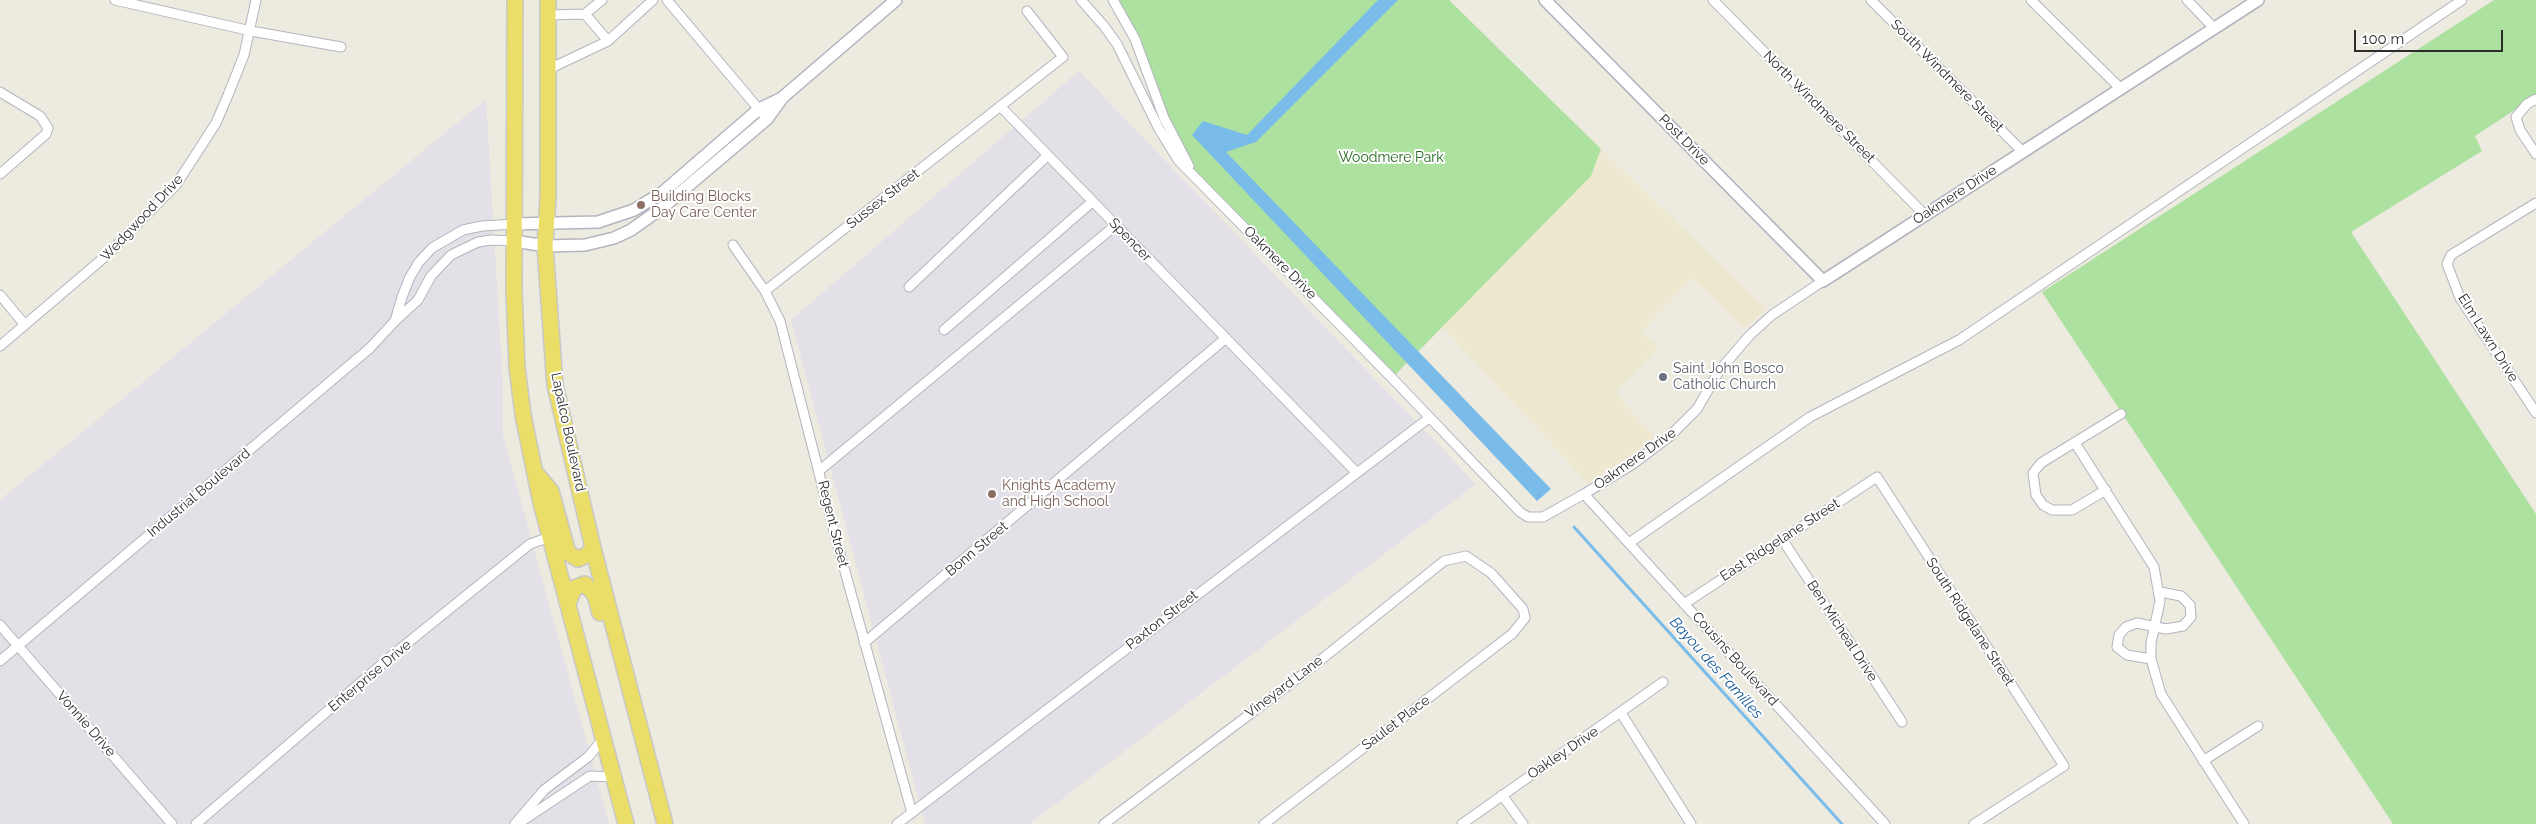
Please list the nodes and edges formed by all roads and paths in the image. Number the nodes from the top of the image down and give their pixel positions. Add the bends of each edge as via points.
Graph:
1 (114, 0) edge
2 (256, 0) edge
3 (515, 0) edge
4 (541, 0) edge
5 (602, 0) edge
6 (653, 0) edge
7 (667, 0) edge
8 (896, 0) edge
9 (1081, 0) edge
10 (1113, 0) edge
11 (1546, 0) edge
12 (1713, 0) edge
13 (1870, 0) edge
14 (2031, 0) edge
15 (2186, 0) edge
16 (2258, 0) edge
17 (2462, 0) edge
18 (548, 7) edge
19 (1027, 11) dead end
20 (585, 14) junction
21 (2214, 28) junction
22 (251, 31) junction
23 (608, 41) junction
24 (340, 47) dead end
25 (547, 70) junction
26 (2120, 88) junction
27 (0, 92) edge
28 (783, 97) junction
29 (2536, 99) edge
30 (1000, 106) junction
31 (547, 108) junction
32 (759, 109) junction
33 (767, 119) junction
34 (2022, 151) junction
35 (2536, 154) edge
36 (1047, 156) junction
37 (0, 174) edge
38 (1196, 177) junction
39 (1092, 202) junction
40 (2536, 203) edge
41 (1924, 214) junction
42 (515, 224) junction
43 (545, 224) junction
44 (1116, 225) junction
45 (515, 242) junction
46 (733, 245) dead end
47 (545, 246) junction
48 (1823, 281) junction
49 (910, 287) dead end
50 (765, 291) junction
51 (0, 295) edge
52 (395, 321) junction
53 (25, 325) junction
54 (944, 330) dead end
55 (1226, 338) junction
56 (0, 346) edge
57 (2536, 413) edge
58 (2121, 414) dead end
59 (1429, 418) junction
60 (2075, 443) junction
61 (820, 470) junction
62 (534, 471) junction
63 (1356, 472) junction
64 (1876, 477) joint
65 (2106, 490) junction
66 (1584, 494) junction
67 (550, 537) junction
68 (1782, 539) junction
69 (1629, 544) junction
70 (594, 548) junction
71 (1466, 556) joint
72 (2160, 592) junction
73 (568, 604) junction
74 (1684, 604) junction
75 (0, 625) edge
76 (2155, 627) junction
77 (864, 643) junction
78 (18, 646) junction
79 (621, 657) junction
80 (2151, 659) junction
81 (0, 661) edge
82 (1663, 682) dead end
83 (1621, 713) junction
84 (1902, 722) dead end
85 (2258, 726) dead end
86 (603, 739) junction
87 (2203, 761) junction
88 (614, 777) junction
89 (1502, 795) junction
90 (912, 813) junction
91 (172, 824) edge
92 (196, 824) edge
93 (516, 824) edge
94 (626, 824) edge
95 (665, 824) edge
96 (897, 824) edge
97 (1104, 824) edge
98 (1264, 824) edge
99 (1462, 824) edge
100 (1522, 824) edge
101 (1691, 824) edge
102 (1885, 824) edge
103 (1974, 824) edge
104 (2244, 824) edge

1 - 22 street
2 - 22 street, Wedgwood Drive
3 - 42 main road
4 - 31 main road via 539,67
5 - 20 street
6 - 23 street
7 - 32 street
8 - 28 street
9 - 38 street, Oakmere Drive via 1117,44 1170,149
10 - 38 street, Oakmere Drive via 1135,39 1164,118
11 - 48 street, Post Drive
12 - 41 street, North Windmere Street
13 - 34 street, South Windmere Street
14 - 26 street
15 - 21 street
16 - 21 street, Oakmere Drive
17 - 69 street via 1959,340 1810,417
18 - 20 street
18 - 25 main road, Lapalco Boulevard
19 - 30 street via 1063,57
20 - 23 street
21 - 26 street, Oakmere Drive
22 - 24 street
22 - 53 street, Wedgwood Drive via 216,123 176,186 107,255
23 - 25 street
25 - 31 main road, Lapalco Boulevard
26 - 34 street, Oakmere Drive
27 - 37 street via 40,116 48,128 46,134
28 - 32 street, Industrial Boulevard
28 - 33 street, Industrial Boulevard
29 - 35 street via 2516,117 2520,130
30 - 36 street, Spencer
30 - 50 street, Sussex Street
31 - 43 main road, Lapalco Boulevard via 548,196
32 - 33 street
32 - 43 street, Industrial Boulevard via 670,186 634,210 598,222
33 - 47 street, Industrial Boulevard via 677,196 631,230 598,243
34 - 41 street, Oakmere Drive
36 - 39 street, Spencer
36 - 49 street
38 - 59 street, Oakmere Drive
39 - 44 street, Spencer
39 - 54 street
40 - 57 street, Elm Lawn Drive via 2451,255 2447,264 2460,298
41 - 48 street, Oakmere Drive
42 - 43 street, Industrial Boulevard
42 - 45 main road
42 - 52 street, Industrial Boulevard via 463,230 432,248 410,277
43 - 47 main road, Lapalco Boulevard
44 - 55 street, Spencer
44 - 61 street
45 - 47 street, Industrial Boulevard
45 - 52 street, Industrial Boulevard via 478,242 451,255 431,276 418,300
45 - 62 main road via 517,367
46 - 50 street, Regent Street
47 - 70 main road, Lapalco Boulevard via 556,385
48 - 66 street, Oakmere Drive via 1772,315 1746,338 1719,371 1686,423 1633,464
50 - 61 street, Regent Street via 780,321
51 - 53 street
52 - 78 street, Industrial Boulevard via 370,348
53 - 56 street, Wedgwood Drive
55 - 63 street, Spencer
55 - 77 street, Bonn Street
58 - 60 street
59 - 63 street, Paxton Street
59 - 66 street, Oakmere Drive via 1528,517 1543,518
60 - 65 street
60 - 65 street via 2041,463 2033,473 2036,495 2052,510 2072,510
61 - 77 street, Regent Street
62 - 67 main road
62 - 70 main road via 551,491 568,553 578,559
63 - 90 street, Paxton Street
64 - 68 street, East Ridgelane Street
64 - 103 street, South Ridgelane Street via 2064,766
65 - 72 street via 2147,553
66 - 69 street, Cousins Boulevard
67 - 73 main road
67 - 92 street, Enterprise Drive via 530,544
68 - 74 street, East Ridgelane Street
68 - 84 street, Ben Micheal Drive
69 - 74 street, Cousins Boulevard
70 - 79 main road, Lapalco Boulevard
71 - 97 street, Vineyard Lane via 1444,561 1307,671
71 - 98 street, Saulet Place via 1491,573 1523,609 1525,618 1512,634
72 - 76 street
72 - 76 street via 2181,596 2190,605 2191,617 2183,626
73 - 79 main road via 574,588 585,584 590,587 603,627
73 - 86 main road
74 - 102 street, Cousins Boulevard
75 - 78 street, Vonnie Drive
76 - 80 street
76 - 80 street via 2137,623 2126,627 2119,635 2117,647 2127,655
77 - 90 street, Regent Street
78 - 81 street, Industrial Boulevard
78 - 91 street, Vonnie Drive
79 - 95 main road, Lapalco Boulevard
80 - 87 street via 2160,694
82 - 83 street, Oakley Drive
83 - 89 street, Oakley Drive
83 - 101 street
85 - 87 street
86 - 88 main road
86 - 93 street via 588,757 544,790
87 - 104 street
88 - 93 street via 590,776
88 - 94 main road
89 - 99 street, Oakley Drive
89 - 100 street
90 - 96 street, Paxton Street

